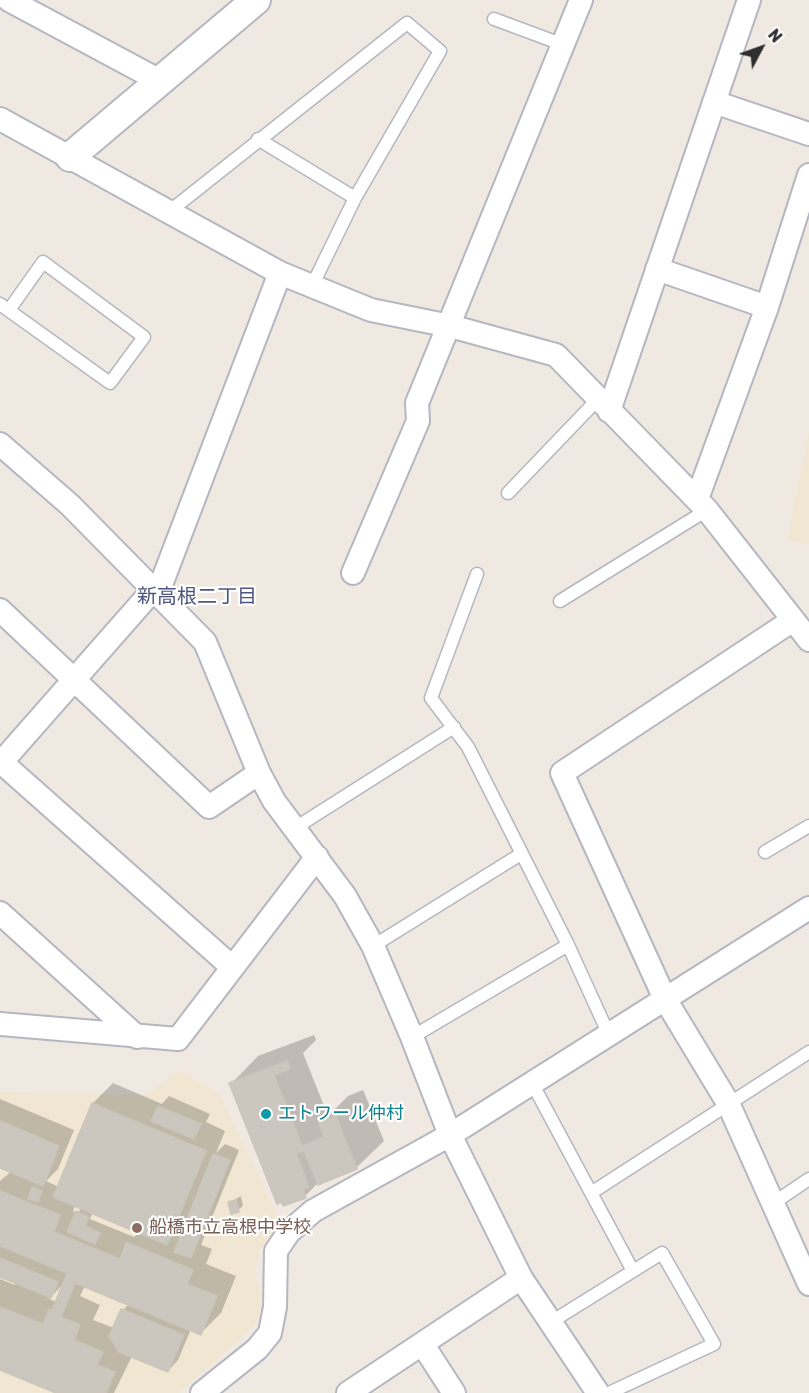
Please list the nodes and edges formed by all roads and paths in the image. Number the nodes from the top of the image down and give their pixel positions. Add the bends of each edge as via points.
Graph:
1 (9, 0) edge
2 (256, 0) edge
3 (581, 0) edge
4 (749, 0) edge
5 (495, 19) dead end
6 (564, 45) junction
7 (160, 81) junction
8 (714, 102) junction
9 (0, 119) edge
10 (809, 134) edge
11 (258, 139) junction
12 (70, 157) junction
13 (809, 175) edge
14 (355, 198) junction
15 (171, 211) junction
16 (657, 269) junction
17 (280, 273) junction
18 (312, 286) junction
19 (4, 307) edge
20 (767, 307) junction
21 (450, 326) junction
22 (604, 405) junction
23 (0, 444) edge
24 (508, 493) dead end
25 (702, 504) junction
26 (353, 573) dead end
27 (477, 574) dead end
28 (155, 593) junction
29 (560, 602) dead end
30 (0, 610) edge
31 (793, 620) junction
32 (809, 640) edge
33 (76, 679) junction
34 (454, 728) junction
35 (1, 762) edge
36 (259, 773) junction
37 (809, 826) edge
38 (295, 828) junction
39 (765, 852) dead end
40 (521, 855) junction
41 (317, 857) junction
42 (809, 908) edge
43 (0, 913) edge
44 (568, 945) junction
45 (373, 946) junction
46 (232, 967) junction
47 (665, 999) junction
48 (0, 1024) edge
49 (609, 1035) junction
50 (137, 1037) junction
51 (412, 1037) junction
52 (809, 1052) edge
53 (532, 1083) junction
54 (728, 1103) junction
55 (450, 1135) junction
56 (809, 1179) edge
57 (591, 1193) junction
58 (772, 1204) junction
59 (633, 1271) junction
60 (521, 1278) junction
61 (809, 1284) edge
62 (551, 1323) junction
63 (423, 1345) junction
64 (202, 1393) edge
65 (348, 1393) edge
66 (454, 1393) edge
67 (597, 1393) edge
68 (609, 1393) edge

1 - 7 street
2 - 7 street
3 - 6 street
4 - 8 street
5 - 6 lane
6 - 21 street
7 - 12 street
8 - 10 street
8 - 16 street
9 - 12 street
11 - 14 lane
11 - 14 lane via 407,23 440,51
11 - 15 lane
12 - 15 street
13 - 20 street
14 - 18 lane
15 - 17 street
16 - 20 street
16 - 22 street
17 - 18 street
17 - 28 street
18 - 21 street via 371,310
19 - 19 lane via 43,262 144,337 110,383
20 - 25 street
21 - 22 street via 555,356
21 - 26 street via 417,403 418,421
22 - 24 lane
22 - 25 street
23 - 28 street via 70,505
25 - 29 lane
25 - 31 street
27 - 34 lane via 431,698
28 - 33 street
28 - 36 street via 205,642
30 - 33 street
31 - 32 street
31 - 47 street via 562,773
33 - 35 street
33 - 36 street via 209,807
34 - 38 lane
34 - 40 lane via 468,747
35 - 46 street
36 - 38 street
37 - 39 lane
38 - 41 street
40 - 44 lane
40 - 45 lane
41 - 45 street
41 - 46 street
42 - 47 street
43 - 50 street
44 - 49 lane
44 - 51 lane
45 - 51 street
46 - 50 street via 178,1039
47 - 49 street
47 - 54 street
48 - 50 street
49 - 53 street
51 - 55 street
52 - 54 lane
53 - 55 street
53 - 57 lane
54 - 57 lane
54 - 58 street
55 - 60 street
55 - 64 street via 313,1211 289,1233 276,1251 275,1307 270,1333 257,1349
56 - 58 lane
57 - 59 lane
58 - 61 street
59 - 62 lane
59 - 68 lane via 662,1253 714,1344
60 - 62 street
60 - 63 street
62 - 67 street
63 - 65 street
63 - 66 street

